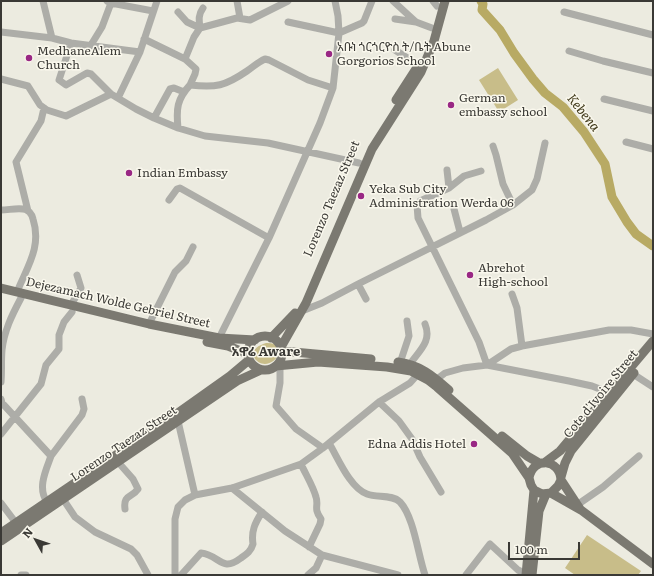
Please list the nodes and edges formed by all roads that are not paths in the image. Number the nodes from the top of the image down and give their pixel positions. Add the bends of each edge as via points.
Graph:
1 (43, 1) edge
2 (156, 1) edge
3 (237, 1) edge
4 (288, 1) edge
5 (335, 1) edge
6 (372, 1) edge
7 (393, 1) edge
8 (114, 2) edge
9 (438, 2) edge
10 (203, 8) dead end
11 (153, 11) junction
12 (178, 12) dead end
13 (564, 12) dead end
14 (240, 18) junction
15 (395, 19) dead end
16 (288, 22) dead end
17 (416, 22) junction
18 (200, 28) junction
19 (432, 28) junction
20 (1, 32) edge
21 (339, 33) junction
22 (653, 35) edge
23 (52, 38) junction
24 (144, 40) junction
25 (71, 43) junction
26 (91, 45) junction
27 (395, 50) dead end
28 (569, 51) dead end
29 (140, 52) junction
30 (185, 59) junction
31 (418, 65) junction
32 (653, 72) edge
33 (1, 79) edge
34 (190, 85) junction
35 (333, 88) junction
36 (184, 92) junction
37 (111, 94) junction
38 (118, 98) junction
39 (604, 98) dead end
40 (44, 108) junction
41 (653, 111) edge
42 (154, 118) junction
43 (178, 128) junction
44 (626, 142) dead end
45 (545, 143) dead end
46 (493, 146) dead end
47 (653, 149) edge
48 (307, 152) junction
49 (359, 163) junction
50 (448, 170) dead end
51 (482, 171) dead end
52 (353, 183) junction
53 (449, 188) junction
54 (169, 200) dead end
55 (513, 205) junction
56 (454, 209) dead end
57 (1, 210) edge
58 (28, 211) junction
59 (460, 232) junction
60 (270, 238) junction
61 (432, 246) junction
62 (193, 247) dead end
63 (77, 275) dead end
64 (358, 284) junction
65 (1, 288) edge
66 (1, 293) edge
67 (512, 294) dead end
68 (19, 295) junction
69 (366, 299) dead end
70 (71, 309) junction
71 (302, 311) junction
72 (407, 321) dead end
73 (149, 324) junction
74 (425, 324) dead end
75 (653, 335) edge
76 (218, 338) junction
77 (271, 338) junction
78 (255, 340) junction
79 (653, 341) edge
80 (522, 346) junction
81 (281, 349) junction
82 (653, 350) edge
83 (249, 357) junction
84 (400, 363) junction
85 (410, 364) junction
86 (487, 365) junction
87 (278, 366) junction
88 (261, 370) junction
89 (418, 374) junction
90 (634, 374) junction
91 (437, 379) junction
92 (1, 382) edge
93 (653, 387) edge
94 (605, 391) junction
95 (82, 398) dead end
96 (1, 399) edge
97 (379, 402) junction
98 (16, 417) junction
99 (178, 421) junction
100 (1, 434) edge
101 (329, 443) junction
102 (323, 448) junction
103 (560, 451) junction
104 (51, 456) junction
105 (639, 456) dead end
106 (118, 462) junction
107 (542, 463) junction
108 (301, 464) junction
109 (529, 478) junction
110 (561, 479) junction
111 (81, 483) junction
112 (232, 488) junction
113 (534, 490) junction
114 (441, 492) dead end
115 (548, 493) junction
116 (195, 495) junction
117 (63, 500) junction
118 (47, 502) junction
119 (1, 503) edge
120 (579, 508) junction
121 (125, 509) dead end
122 (262, 512) junction
123 (16, 523) junction
124 (1, 533) edge
125 (1, 541) edge
126 (310, 547) junction
127 (322, 555) junction
128 (653, 564) edge
129 (21, 575) edge
130 (26, 575) edge
131 (148, 575) edge
132 (174, 575) edge
133 (181, 575) edge
134 (308, 575) edge
135 (398, 575) edge
136 (425, 575) edge
137 (466, 575) edge
138 (528, 575) edge

1 - 23 street
2 - 11 street
3 - 14 street
4 - 14 street via 250,20
5 - 21 street
6 - 21 street via 362,23
7 - 17 street
8 - 11 street
8 - 26 street
9 - 19 main road, Lorenzo Taezaz Street
9 - 52 main road via 434,41 421,72 378,138
10 - 18 street via 199,16
11 - 24 street
12 - 18 street via 187,22
13 - 22 street
14 - 18 street
15 - 17 street
16 - 21 street
17 - 19 street
18 - 30 street
19 - 31 main road, Lorenzo Taezaz Street
20 - 23 street
21 - 35 street
23 - 25 street
24 - 29 street
24 - 30 street
25 - 26 street
25 - 37 street via 59,80 66,86 87,73 91,74
26 - 29 street
27 - 31 street
28 - 32 street
29 - 38 street
30 - 34 street via 196,69
31 - 49 main road, Lorenzo Taezaz Street via 368,144
33 - 40 street via 28,86 40,106
34 - 35 street via 219,86 247,72 265,59 308,80
34 - 36 street
35 - 48 street
36 - 42 street via 170,89
36 - 43 street via 177,107
37 - 38 street
37 - 40 street via 66,116
38 - 42 street
39 - 41 street
40 - 58 street via 41,121 16,162
42 - 43 street
43 - 48 street via 206,136
44 - 47 street
45 - 55 street via 538,179 532,190
46 - 55 street via 503,184
48 - 49 street
48 - 60 street
49 - 52 main road, Lorenzo Taezaz Street
50 - 53 street
51 - 53 street via 464,176
52 - 71 main road
52 - 77 main road, Lorenzo Taezaz Street via 297,311
53 - 61 street via 420,201 417,205 418,218
54 - 60 street via 180,188
55 - 59 street
56 - 59 street
57 - 58 street
58 - 68 street via 35,224 37,237
59 - 61 street
60 - 76 street
61 - 64 street
61 - 86 street via 479,342
62 - 73 street via 186,261 175,272
63 - 70 street via 80,288
64 - 69 street
64 - 71 street
65 - 68 main road, Dejezamach Wolde Gebriel Street
66 - 68 main road, Dejezamach Wolde Gebriel Street
67 - 80 street via 517,308
68 - 70 main road, Dejezamach Wolde Gebriel Street
68 - 92 street via 6,331
70 - 73 main road, Dejezamach Wolde Gebriel Street
70 - 83 main road, Dejezamach Wolde Gebriel Street via 148,330 217,344
70 - 98 street via 60,330 60,349 46,365 41,384
71 - 81 main road
72 - 84 street via 409,336
73 - 76 main road, Dejezamach Wolde Gebriel Street
74 - 85 street via 428,332 425,343
75 - 80 street via 631,330 609,330
75 - 94 main road, Cote d'Ivoire Street
76 - 78 main road, Dejezamach Wolde Gebriel Street
77 - 78 main road via 265,336
77 - 81 main road
78 - 83 main road via 249,349
79 - 103 main road, Cote d'Ivoire Street
80 - 86 street via 511,349
81 - 84 main road
81 - 87 main road
82 - 90 main road, Cote d'Ivoire Street
83 - 88 main road via 254,367
83 - 111 main road, Lorenzo Taezaz Street via 230,376
84 - 85 main road
85 - 91 main road
86 - 91 street via 445,373
86 - 94 street via 592,386
87 - 88 main road
87 - 89 main road via 334,362 401,368
87 - 102 street via 278,411 296,429
88 - 99 main road, Lorenzo Taezaz Street via 237,381
89 - 97 street via 410,383
89 - 109 main road via 437,387 507,448
90 - 93 street
90 - 110 main road, Cote d'Ivoire Street via 571,451
91 - 107 main road via 500,435 527,456
94 - 103 main road, Cote d'Ivoire Street via 564,441
95 - 104 street via 82,415
96 - 98 street
97 - 101 street
97 - 114 street via 399,421 412,439
98 - 100 street
98 - 104 street
99 - 106 main road, Lorenzo Taezaz Street
99 - 116 street
101 - 102 street
101 - 136 street via 360,491 392,498 402,504 412,525
102 - 108 street
103 - 107 main road, Cote d'Ivoire Street
104 - 118 street via 42,492
105 - 120 street
106 - 111 main road, Lorenzo Taezaz Street
106 - 121 street via 138,489 127,497
107 - 109 main road via 532,469
107 - 110 main road via 554,465
108 - 112 street
108 - 126 street via 317,499 316,513 321,519
109 - 113 main road
110 - 115 main road via 558,486
110 - 120 main road
111 - 117 main road, Lorenzo Taezaz Street
111 - 118 main road, Lorenzo Taezaz Street
112 - 116 street
112 - 122 street
113 - 115 main road via 538,493
113 - 138 main road
115 - 120 main road
115 - 138 main road via 539,511
116 - 132 street via 178,507 175,518
117 - 125 main road, Lorenzo Taezaz Street
117 - 131 street via 75,517 95,532 134,552
118 - 123 main road, Lorenzo Taezaz Street
119 - 123 street
120 - 128 main road
122 - 126 street via 286,532
122 - 133 street via 253,528 254,544 248,553 229,565 201,553
123 - 124 main road, Lorenzo Taezaz Street
126 - 127 street
127 - 134 street via 316,568
127 - 135 street
129 - 130 street
137 - 138 street via 490,544 518,570

